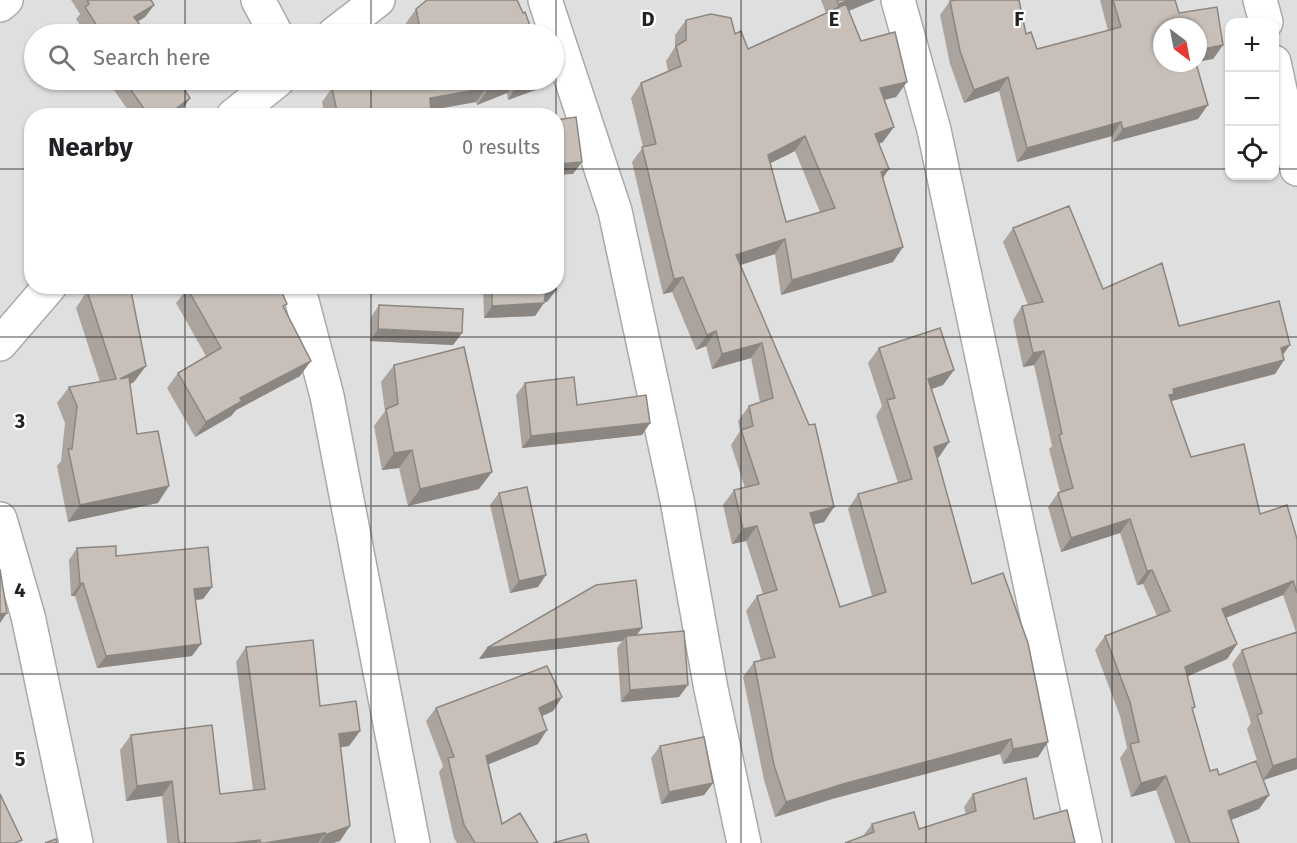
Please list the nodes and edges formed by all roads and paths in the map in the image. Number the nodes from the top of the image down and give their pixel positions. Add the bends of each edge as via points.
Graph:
1 (6, 0) edge
2 (258, 0) edge
3 (378, 0) edge
4 (545, 0) edge
5 (898, 0) edge
6 (1260, 0) edge
7 (0, 5) edge
8 (1265, 18) edge
9 (271, 24) edge
10 (347, 24) edge
11 (553, 24) edge
12 (564, 57) edge
13 (1277, 72) edge
14 (265, 90) edge
15 (242, 108) edge
16 (1297, 169) edge
17 (43, 294) edge
18 (300, 294) edge
19 (0, 344) edge
20 (0, 519) edge
21 (76, 843) edge
22 (413, 843) edge
23 (744, 843) edge
24 (1085, 843) edge

1 - 7 street
2 - 9 street
3 - 10 street
4 - 11 street
5 - 24 street via 934,130
6 - 8 street
12 - 23 street via 615,211
13 - 16 street
14 - 15 street
17 - 19 street
18 - 22 street via 327,396
20 - 21 street via 28,616

